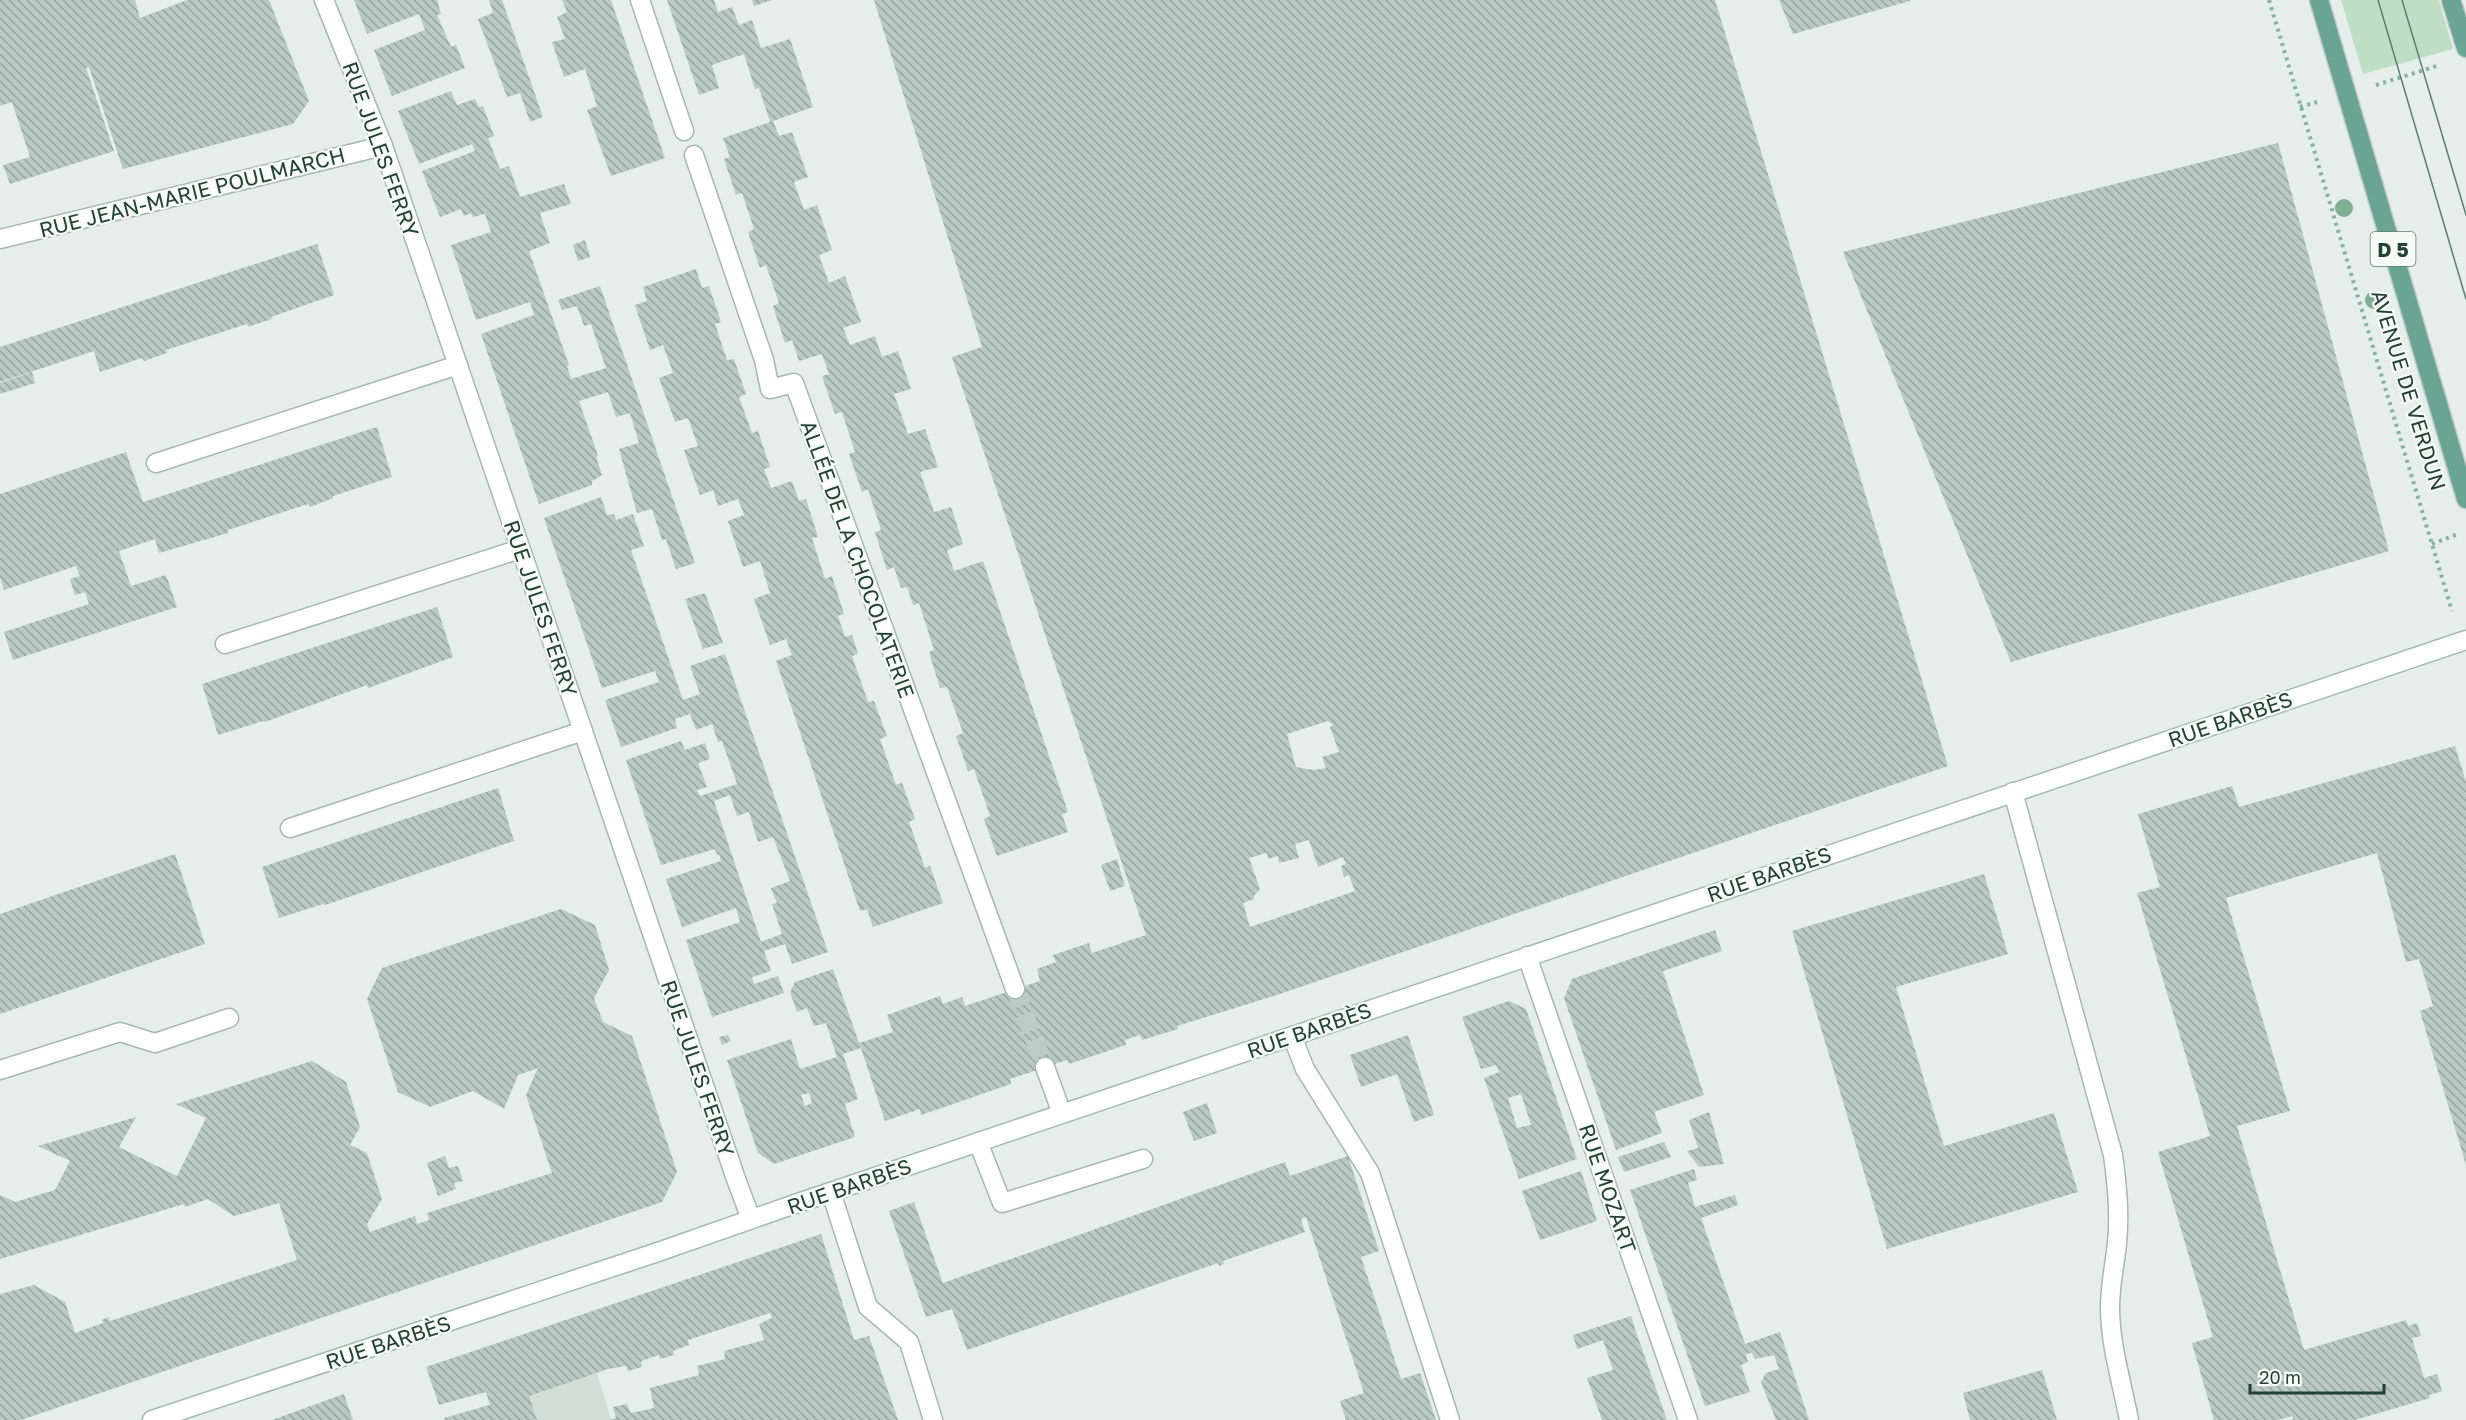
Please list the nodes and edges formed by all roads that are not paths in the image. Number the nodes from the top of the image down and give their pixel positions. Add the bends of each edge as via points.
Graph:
1 (324, 0) edge
2 (640, 0) edge
3 (2319, 0) edge
4 (2451, 0) edge
5 (2466, 48) edge
6 (684, 131) dead end
7 (383, 146) junction
8 (694, 155) dead end
9 (1, 234) edge
10 (458, 365) junction
11 (156, 463) dead end
12 (2466, 499) edge
13 (520, 549) junction
14 (2466, 640) edge
15 (225, 644) dead end
16 (583, 731) junction
17 (2013, 792) junction
18 (290, 828) dead end
19 (1527, 956) junction
20 (1015, 989) tunnel mouth
21 (229, 1018) dead end
22 (1292, 1036) junction
23 (1045, 1067) tunnel mouth
24 (0, 1070) edge
25 (1062, 1114) junction
26 (978, 1142) junction
27 (1143, 1159) dead end
28 (831, 1192) junction
29 (751, 1219) junction
30 (152, 1420) edge
31 (933, 1420) edge
32 (1450, 1420) edge
33 (1688, 1420) edge
34 (2129, 1420) edge

1 - 7 street, RUE JULES FERRY
2 - 6 street
3 - 12 main road, AVENUE DE VERDUN / D 5
4 - 5 main road
7 - 9 street, RUE JEAN-MARIE POULMARCH
7 - 10 street, RUE JULES FERRY
8 - 20 street, ALLÉE DE LA CHOCOLATERIE via 764,360 770,389 794,383
10 - 11 street
10 - 13 street, RUE JULES FERRY
13 - 15 street
13 - 16 street, RUE JULES FERRY
14 - 17 street, RUE BARBÈS
16 - 18 street
16 - 29 street, RUE JULES FERRY
17 - 19 street, RUE BARBÈS
17 - 34 street via 2113,1155 2119,1200 2110,1308
19 - 22 street, RUE BARBÈS
19 - 33 street, RUE MOZART
21 - 24 street via 155,1043 120,1032
22 - 25 street, RUE BARBÈS
22 - 32 street via 1305,1069 1370,1173
23 - 25 street
25 - 26 street, RUE BARBÈS
26 - 27 street via 1002,1203
26 - 28 street, RUE BARBÈS
28 - 29 street, RUE BARBÈS
28 - 31 street via 868,1307 909,1342
29 - 30 street, RUE BARBÈS

